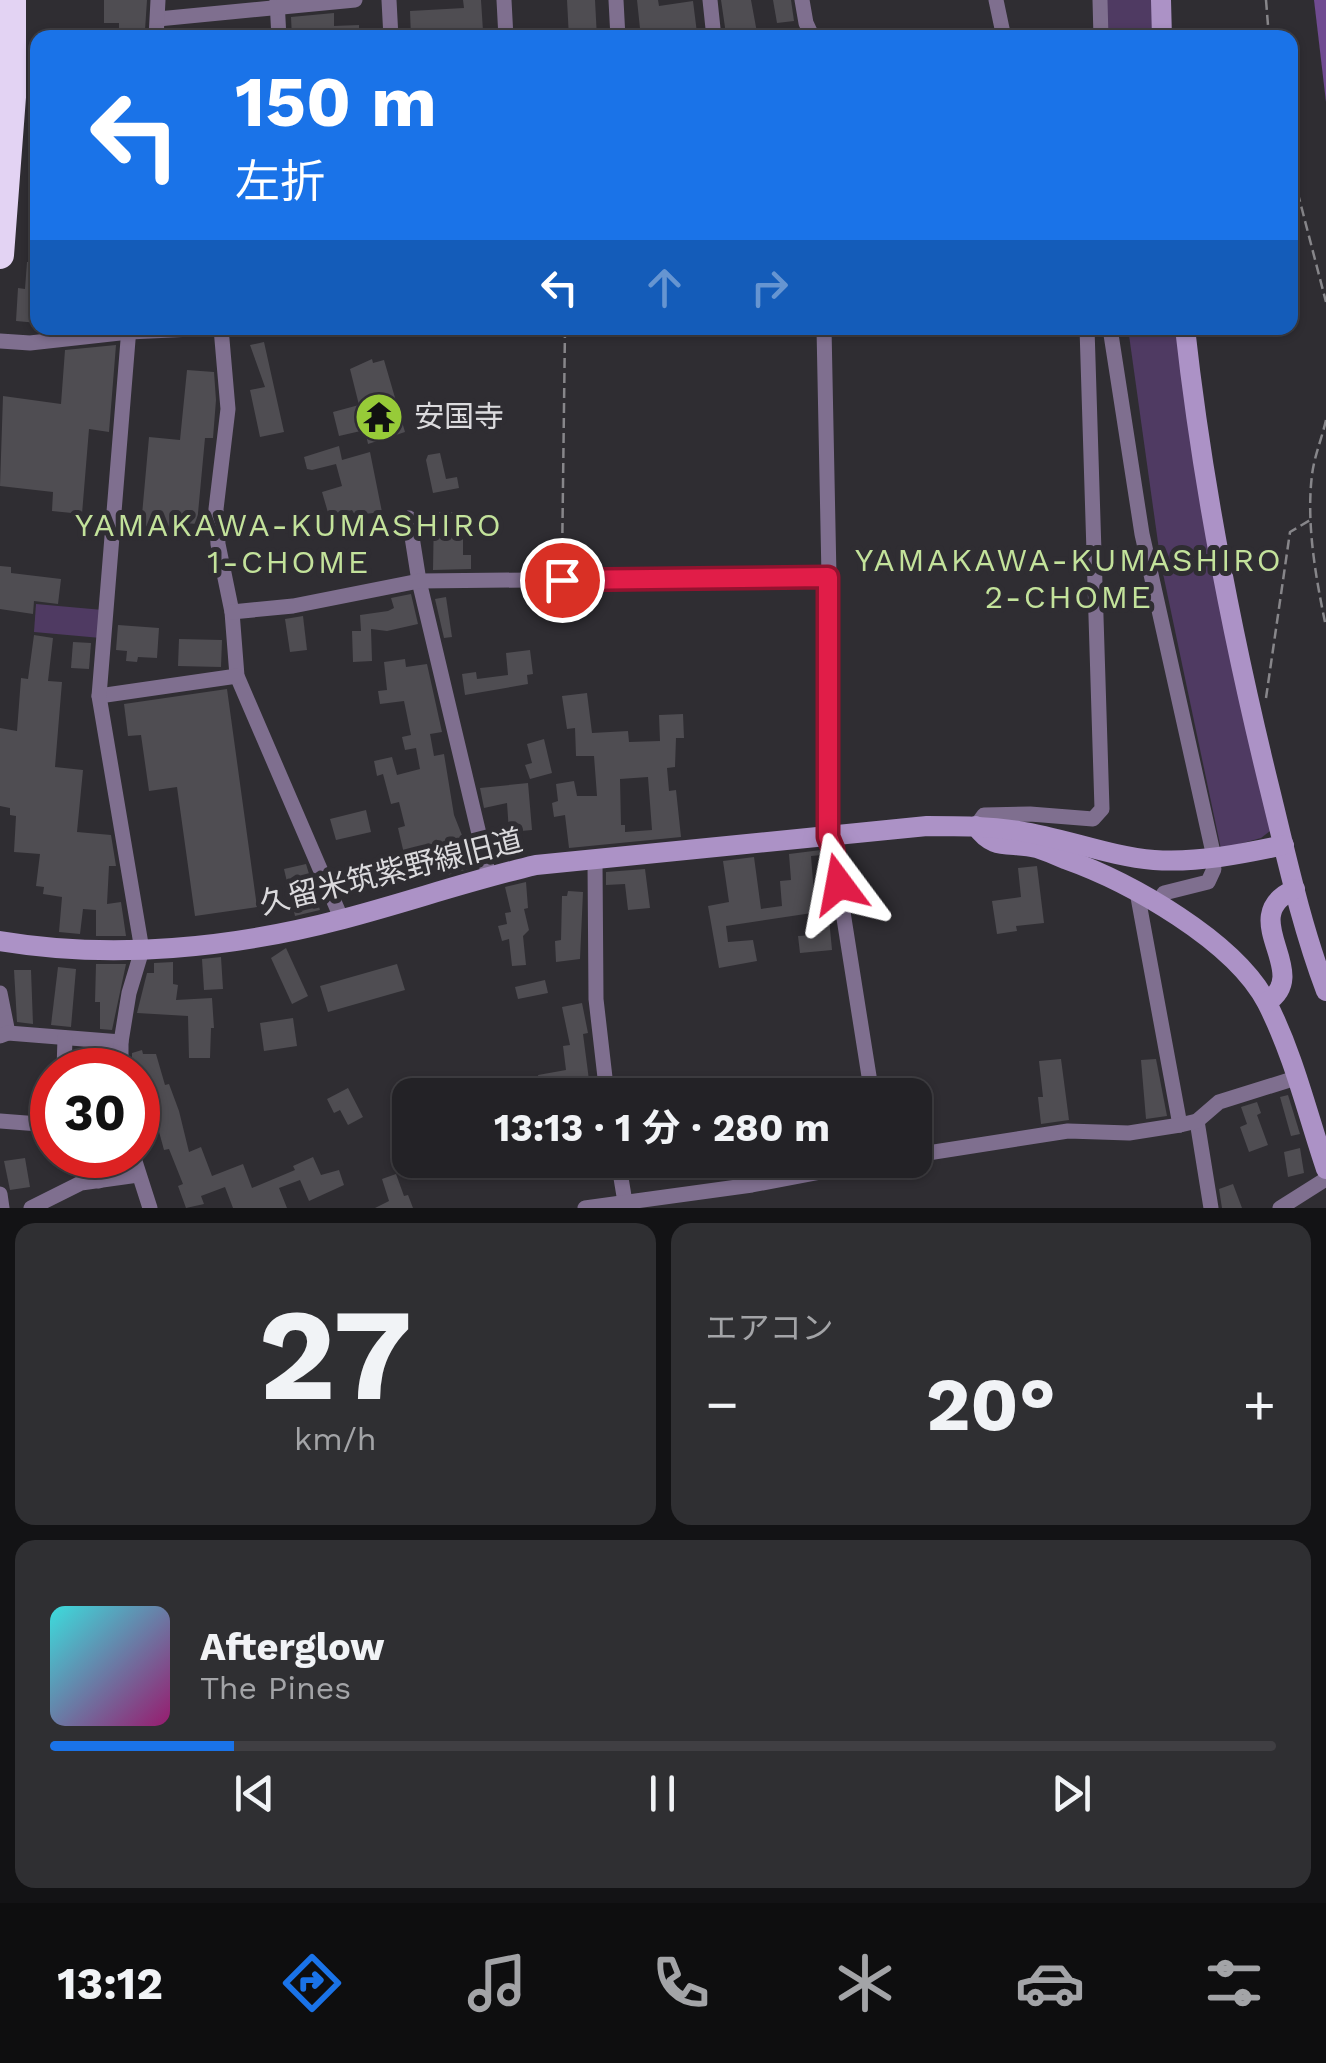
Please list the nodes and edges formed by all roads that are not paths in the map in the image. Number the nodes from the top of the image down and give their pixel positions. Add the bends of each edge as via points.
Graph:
1 (12, 0) edge
2 (158, 0) edge
3 (355, 0) edge
4 (389, 0) edge
5 (504, 0) edge
6 (616, 0) edge
7 (710, 0) edge
8 (802, 0) edge
9 (996, 0) edge
10 (1100, 0) edge
11 (1161, 0) edge
12 (278, 3) edge
13 (158, 19) junction
14 (157, 30) edge
15 (280, 30) edge
16 (391, 30) edge
17 (506, 30) edge
18 (618, 30) edge
19 (713, 30) edge
20 (810, 30) edge
21 (1002, 30) edge
22 (1100, 30) edge
23 (1162, 30) edge
24 (0, 256) edge
25 (91, 335) edge
26 (129, 335) edge
27 (218, 335) edge
28 (824, 335) edge
29 (1087, 335) edge
30 (1111, 335) edge
31 (1187, 335) edge
32 (0, 341) edge
33 (409, 518) dead end
34 (828, 577) junction
35 (420, 581) junction
36 (232, 612) junction
37 (238, 676) junction
38 (99, 696) junction
39 (976, 826) junction
40 (828, 837) junction
41 (1284, 845) junction
42 (1212, 848) dead end
43 (595, 862) junction
44 (1214, 868) dead end
45 (489, 876) junction
46 (1295, 888) junction
47 (1138, 892) junction
48 (1157, 904) junction
49 (342, 920) junction
50 (0, 941) edge
51 (142, 950) junction
52 (1326, 992) edge
53 (0, 993) edge
54 (1267, 1002) junction
55 (4, 1034) edge
56 (65, 1038) junction
57 (121, 1042) junction
58 (65, 1048) edge
59 (121, 1048) edge
60 (1299, 1077) junction
61 (605, 1078) edge
62 (869, 1078) edge
63 (0, 1121) edge
64 (30, 1123) edge
65 (1189, 1123) junction
66 (932, 1152) edge
67 (1326, 1169) edge
68 (98, 1178) edge
69 (118, 1178) edge
70 (139, 1178) edge
71 (621, 1178) edge
72 (789, 1178) edge
73 (1326, 1179) edge
74 (99, 1181) junction
75 (0, 1194) edge
76 (625, 1205) edge
77 (2, 1208) edge
78 (31, 1208) edge
79 (150, 1208) edge
80 (584, 1208) edge
81 (1211, 1208) edge
82 (1280, 1208) edge

1 - 24 highway
2 - 13 street
3 - 12 street
4 - 16 street
5 - 17 street
6 - 18 street
7 - 19 street
8 - 20 street
9 - 21 street
10 - 22 street
11 - 23 street
12 - 13 street
12 - 15 street
13 - 14 street
25 - 32 street
26 - 38 street
27 - 36 street via 228,410 216,509
28 - 34 street
29 - 39 street via 1102,809 1093,819 984,815
30 - 42 street via 1142,534
31 - 41 street via 1223,574
33 - 35 street
34 - 35 street
34 - 40 street
35 - 36 street
35 - 45 street
36 - 37 street
37 - 38 street
37 - 49 street
38 - 51 street
39 - 40 street, 久留米筑紫野線旧道
39 - 41 street, 久留米筑紫野線旧道 via 1156,860
39 - 47 street, 久留米筑紫野線旧道 via 996,844 1035,848
40 - 43 street, 久留米筑紫野線旧道
40 - 62 street
41 - 46 street
43 - 45 street, 久留米筑紫野線旧道
43 - 61 street via 596,1000
44 - 48 street via 1208,882 1164,893
45 - 49 street, 久留米筑紫野線旧道
46 - 52 street
46 - 54 street via 1272,907 1269,924 1283,984
47 - 48 street, 久留米筑紫野線旧道
47 - 65 street
48 - 54 street, 久留米筑紫野線旧道 via 1222,948
49 - 51 street, 久留米筑紫野線旧道 via 221,944
50 - 51 street, 久留米筑紫野線旧道
51 - 57 street
53 - 55 street
54 - 60 street, 久留米筑紫野線旧道
55 - 56 street
56 - 57 street
56 - 58 street
57 - 59 street
60 - 65 street via 1218,1102
60 - 67 street, 久留米筑紫野線旧道
63 - 64 street
65 - 66 street via 1129,1133 1068,1131
65 - 81 street
68 - 74 street
69 - 74 street
70 - 79 street
71 - 76 street
72 - 76 street
73 - 82 street
74 - 78 street
75 - 77 street
76 - 80 street

